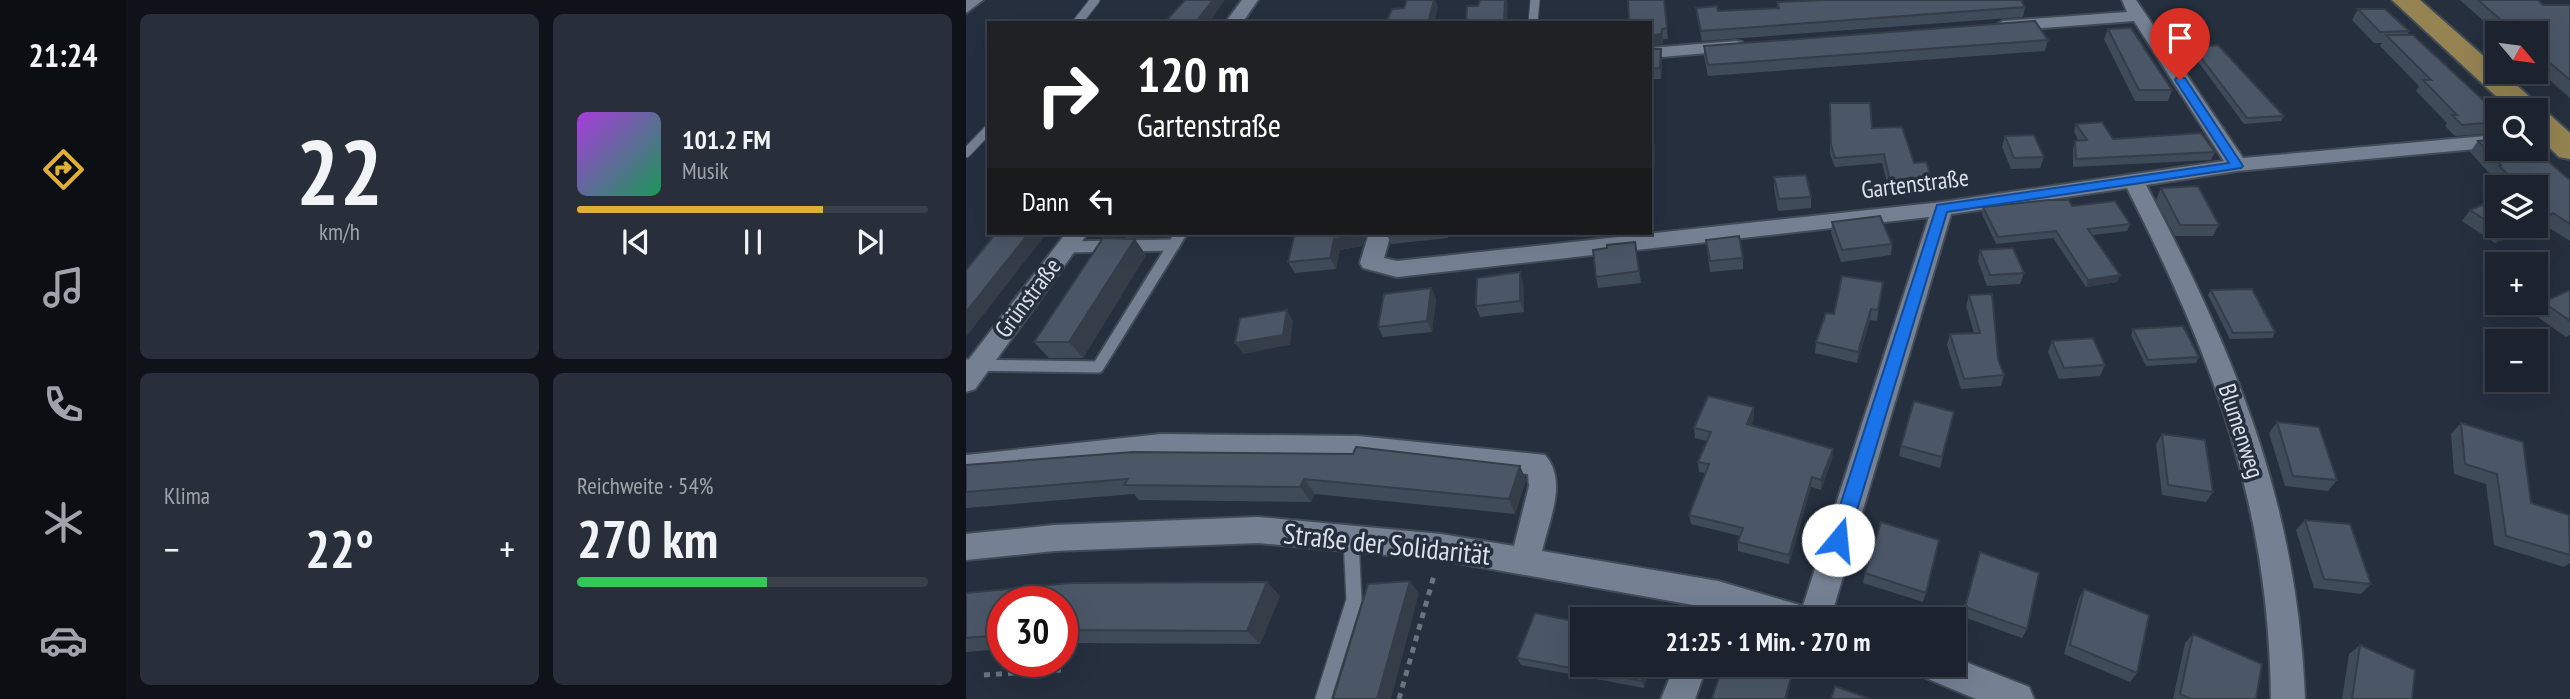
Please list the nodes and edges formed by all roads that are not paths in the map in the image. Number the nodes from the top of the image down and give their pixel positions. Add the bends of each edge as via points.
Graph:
1 (975, 0) edge
2 (1095, 0) edge
3 (1250, 0) edge
4 (1535, 0) edge
5 (2127, 0) edge
6 (2405, 0) edge
7 (966, 8) edge
8 (2138, 16) junction
9 (1079, 21) edge
10 (1234, 21) edge
11 (1533, 21) edge
12 (1987, 27) edge
13 (1754, 45) edge
14 (1652, 53) edge
15 (2515, 98) edge
16 (987, 131) edge
17 (2485, 142) edge
18 (966, 153) edge
19 (2237, 166) junction
20 (2133, 180) junction
21 (1942, 209) junction
22 (1180, 235) edge
23 (1379, 235) edge
24 (1072, 240) edge
25 (1174, 245) junction
26 (970, 370) edge
27 (966, 467) edge
28 (1351, 538) junction
29 (966, 547) edge
30 (1525, 561) junction
31 (1713, 607) edge
32 (1818, 607) edge
33 (1686, 677) edge
34 (1962, 677) edge
35 (1323, 699) edge
36 (1678, 699) edge
37 (2017, 699) edge
38 (2288, 699) edge

1 - 7 street
2 - 9 lane
3 - 10 street
4 - 11 lane
5 - 8 street
6 - 15 main road
8 - 12 street
8 - 19 street
13 - 14 street
16 - 18 lane
17 - 19 street, Gartenstraße
19 - 20 street, Gartenstraße
20 - 21 street, Gartenstraße
20 - 38 street, Blumenweg via 2198,311 2250,454 2280,571 2288,640
21 - 23 street, Gartenstraße via 1397,269 1371,263
21 - 32 street
22 - 25 lane
24 - 25 lane
24 - 26 street, Grünstraße
25 - 26 lane via 1098,367
27 - 30 street via 1161,445 1358,447 1535,463 1543,472 1543,486
28 - 29 street, Straße der Solidarität via 1258,530 1054,538
28 - 30 street, Straße der Solidarität
28 - 35 lane via 1354,600
30 - 31 street, Straße der Solidarität
33 - 36 street
34 - 37 street

